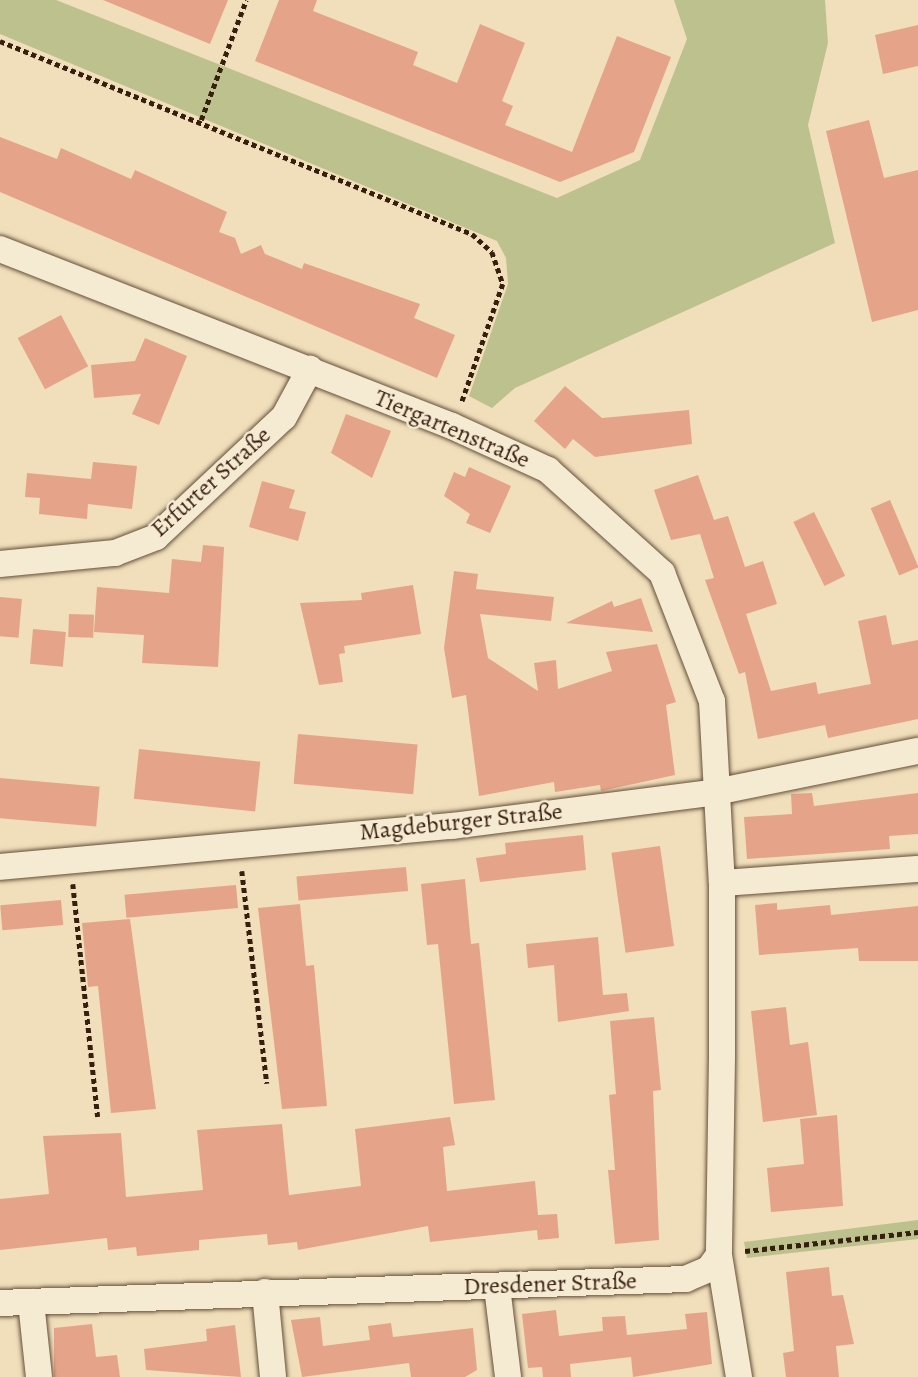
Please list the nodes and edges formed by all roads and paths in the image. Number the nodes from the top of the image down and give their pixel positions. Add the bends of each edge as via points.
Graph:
1 (246, 0) edge
2 (0, 41) edge
3 (201, 120) junction
4 (0, 249) edge
5 (310, 369) junction
6 (452, 426) junction
7 (0, 564) edge
8 (918, 751) edge
9 (716, 792) junction
10 (238, 842) junction
11 (70, 859) junction
12 (0, 867) edge
13 (918, 869) edge
14 (722, 883) junction
15 (267, 1084) dead end
16 (99, 1117) dead end
17 (918, 1232) edge
18 (719, 1255) junction
19 (497, 1287) junction
20 (265, 1292) junction
21 (31, 1302) junction
22 (0, 1303) edge
23 (39, 1377) edge
24 (273, 1377) edge
25 (508, 1377) edge
26 (739, 1377) edge

1 - 3 path
2 - 3 path
3 - 6 path via 441,217 492,252 503,284
4 - 5 street, Tiergartenstraße
5 - 6 street, Tiergartenstraße
5 - 7 street, Erfurter Straße via 284,417 156,537 115,553
6 - 9 street, Tiergartenstraße via 548,470 662,573 712,701
8 - 9 street, Magdeburger Straße
9 - 10 street, Magdeburger Straße via 452,826
9 - 14 street
10 - 11 street, Magdeburger Straße
10 - 15 path
11 - 12 street, Magdeburger Straße
11 - 16 path
13 - 14 street
14 - 18 street
17 - 18 path
18 - 19 street, Dresdener Straße via 709,1269 686,1279
18 - 26 street
19 - 20 street, Dresdener Straße
19 - 25 street
20 - 21 street, Dresdener Straße
20 - 24 street
21 - 22 street, Dresdener Straße
21 - 23 street

